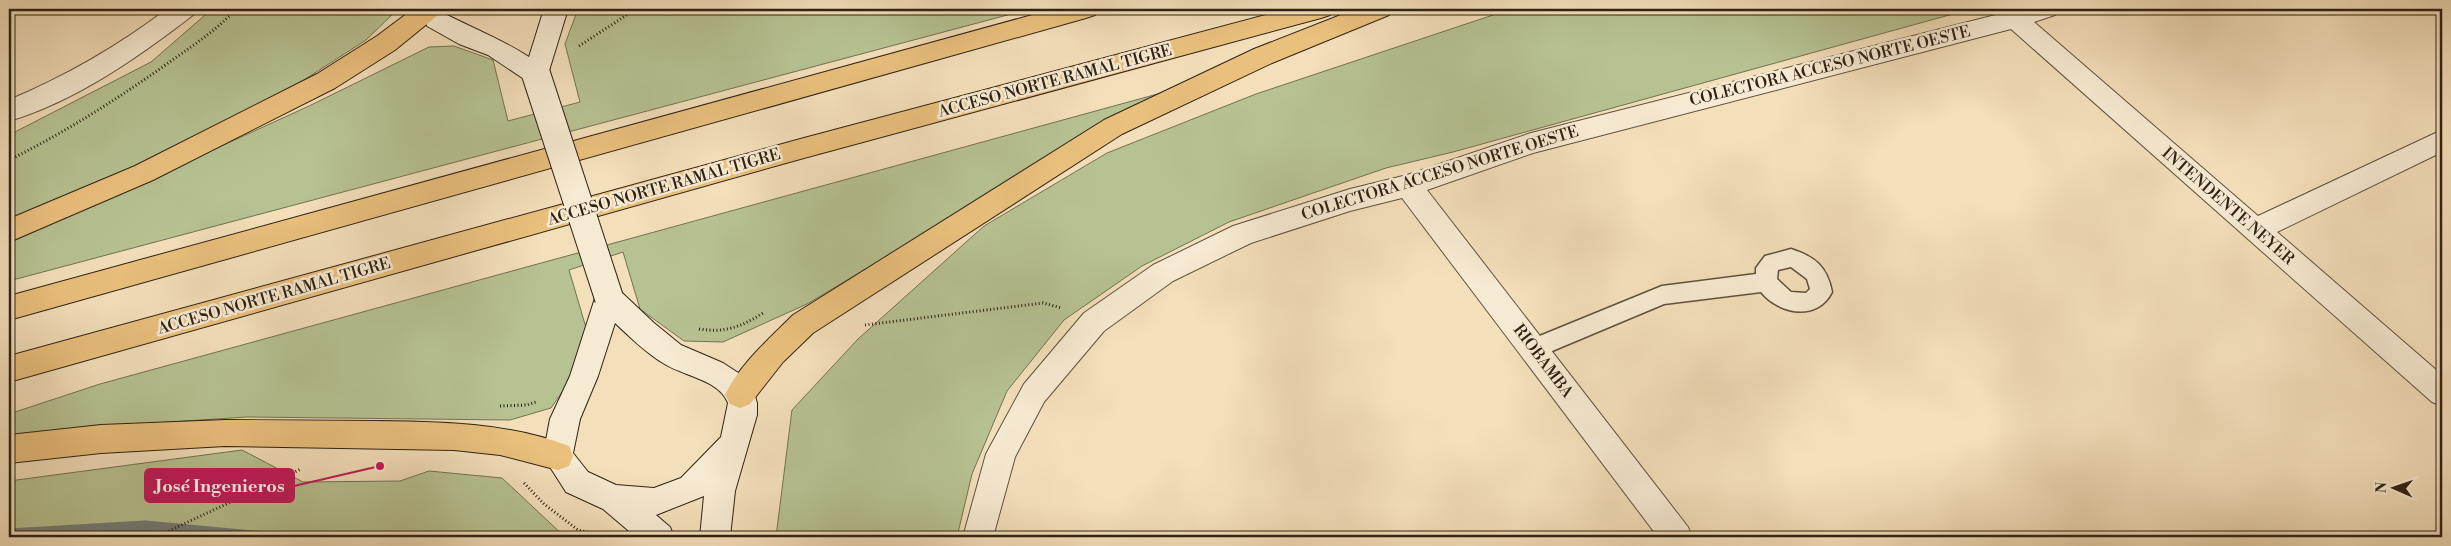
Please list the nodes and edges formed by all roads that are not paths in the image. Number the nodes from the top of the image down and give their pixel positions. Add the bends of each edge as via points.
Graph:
1 (184, 9) edge
2 (429, 9) edge
3 (434, 9) edge
4 (556, 9) edge
5 (1086, 9) edge
6 (1321, 9) edge
7 (1380, 9) edge
8 (2046, 9) edge
9 (2015, 19) junction
10 (536, 74) junction
11 (9, 111) edge
12 (2442, 140) edge
13 (1408, 186) junction
14 (2254, 230) junction
15 (9, 231) edge
16 (1766, 282) dead end
17 (609, 298) junction
18 (9, 308) edge
19 (1533, 349) junction
20 (9, 369) edge
21 (2442, 393) edge
22 (740, 395) junction
23 (731, 447) junction
24 (9, 449) edge
25 (558, 456) junction
26 (614, 499) junction
27 (659, 537) edge
28 (715, 537) edge
29 (978, 537) edge
30 (1677, 537) edge

1 - 11 street via 141,42 65,87
2 - 15 highway via 386,43 326,81 144,173
3 - 10 street via 436,20 448,28 497,48
4 - 10 street
5 - 18 highway
6 - 20 highway, ACCESO NORTE RAMAL TIGRE
7 - 22 highway via 1263,56 1114,127 803,324
8 - 9 street, COLECTORA ACCESO NORTE OESTE
9 - 13 street, COLECTORA ACCESO NORTE OESTE via 1531,143
9 - 14 street, INTENDENTE NEYER
10 - 17 street, bridge
12 - 14 street
13 - 19 street, RIOBAMBA
13 - 29 street, COLECTORA ACCESO NORTE OESTE via 1350,200 1243,234 1162,273 1094,322 1030,400 1001,454
14 - 21 street, INTENDENTE NEYER
16 - 19 lane via 1662,295
17 - 22 street via 655,341 680,359 721,375
17 - 25 street via 584,376 565,419
19 - 30 street, RIOBAMBA
22 - 23 street via 742,413
23 - 26 street via 691,488 654,502
23 - 28 street via 714,516
24 - 25 highway via 101,439 225,433 454,436 500,442
25 - 26 street via 577,482
26 - 27 street

